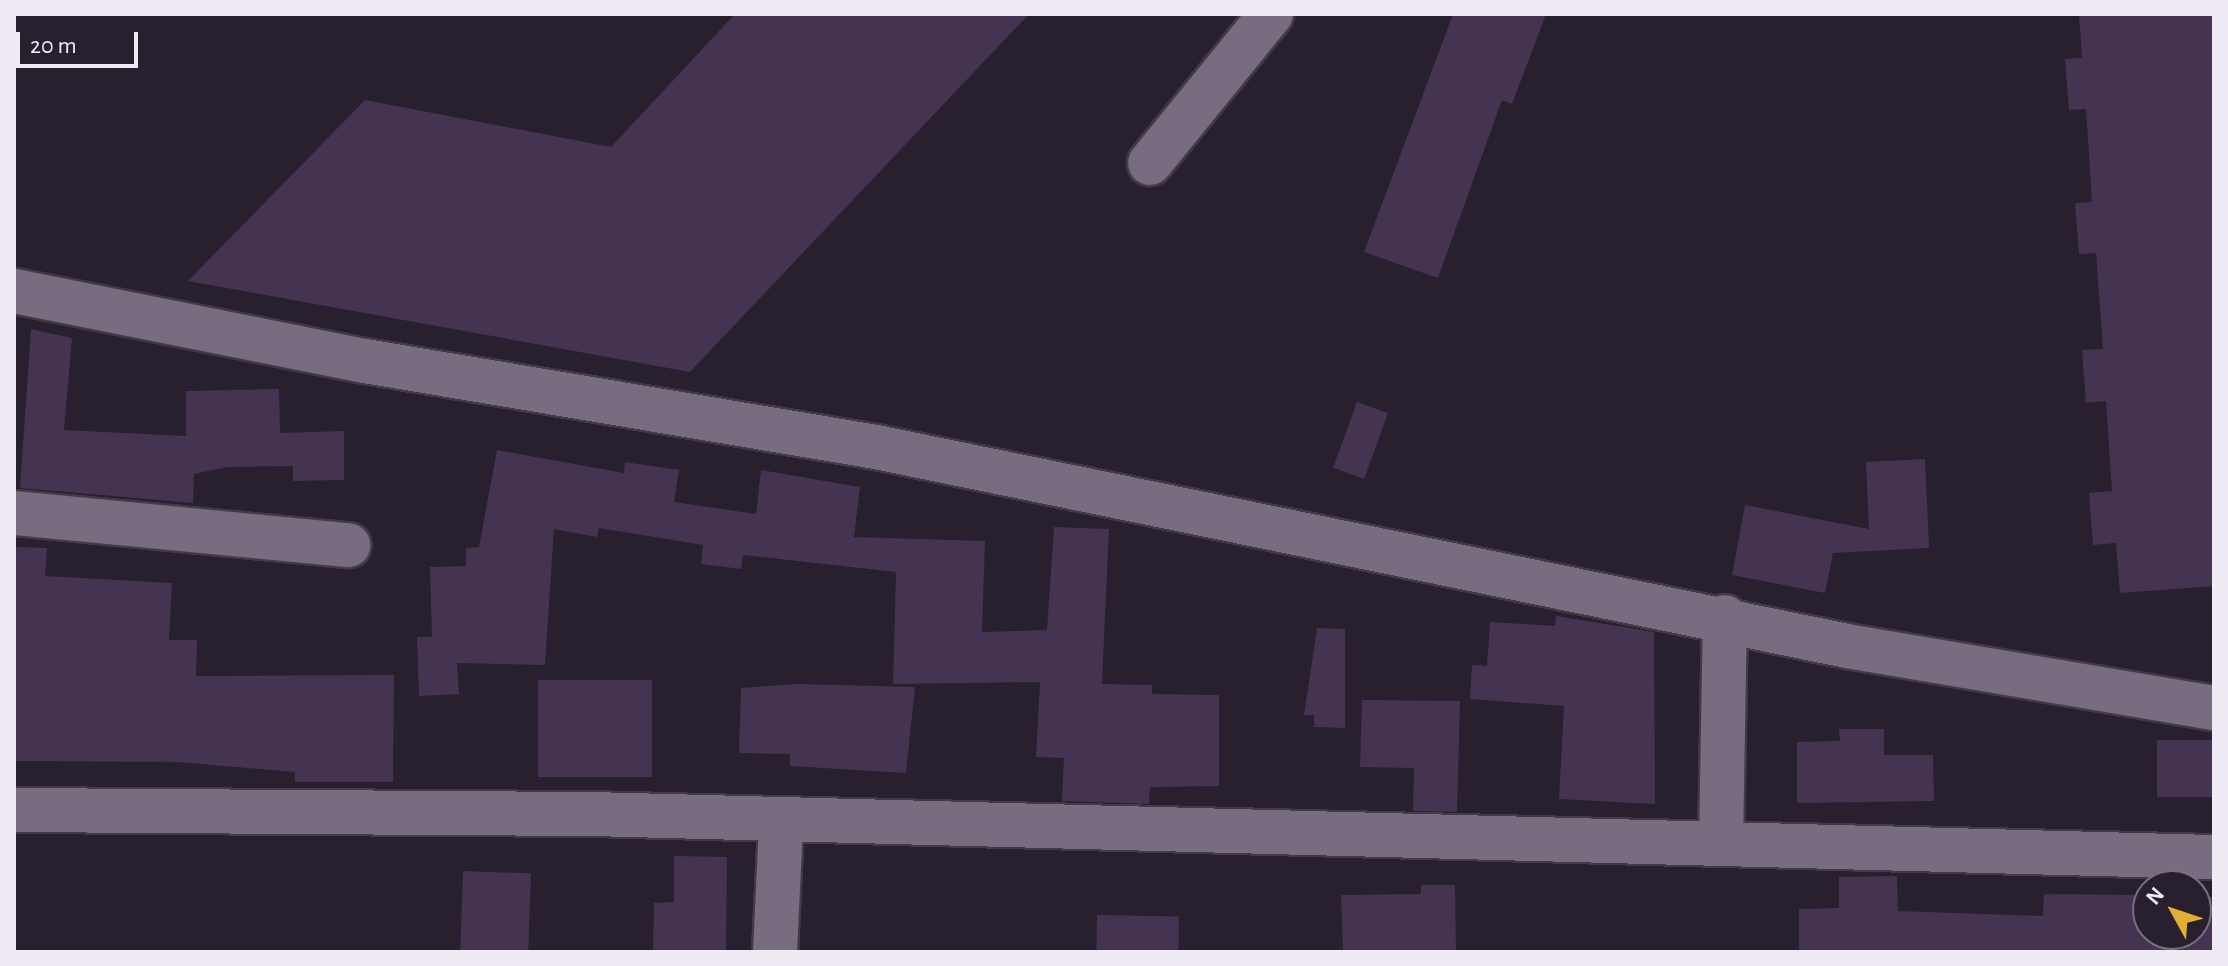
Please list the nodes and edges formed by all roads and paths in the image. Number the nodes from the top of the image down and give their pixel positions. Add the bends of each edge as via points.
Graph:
1 (1271, 14) edge
2 (1150, 163) dead end
3 (14, 291) edge
4 (14, 513) edge
5 (348, 545) dead end
6 (1725, 617) junction
7 (2214, 708) edge
8 (14, 810) edge
9 (781, 823) junction
10 (1721, 843) junction
11 (2214, 857) edge
12 (775, 952) edge

1 - 2 street
3 - 6 street via 365,361 876,447
4 - 5 street
6 - 7 street via 1847,646
6 - 10 street
8 - 9 street via 592,814
9 - 10 street
9 - 12 street
10 - 11 street

